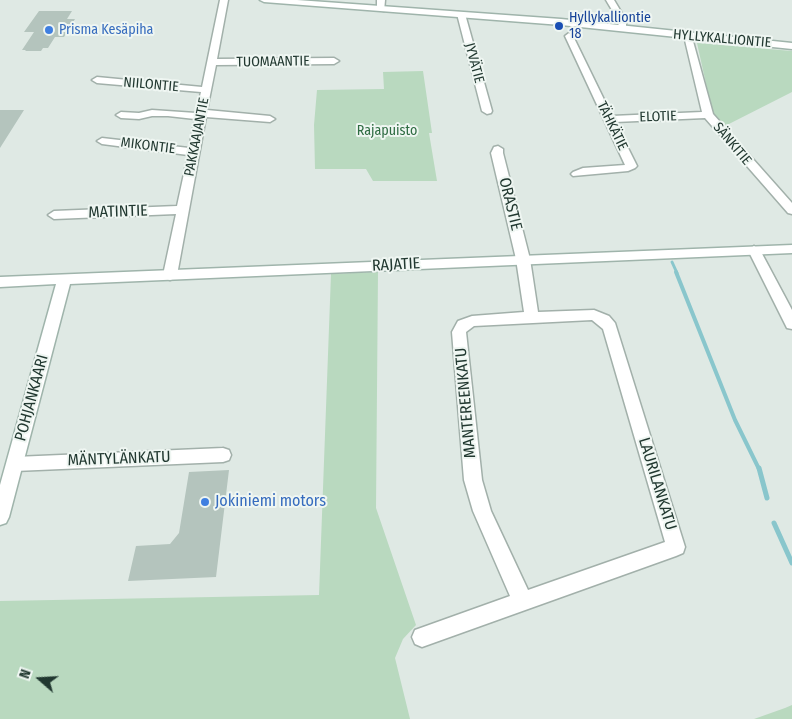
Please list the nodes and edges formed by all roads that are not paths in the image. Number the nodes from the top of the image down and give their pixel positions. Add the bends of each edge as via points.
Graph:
1 (224, 0) edge
2 (264, 0) edge
3 (610, 0) edge
4 (381, 4) edge
5 (461, 14) junction
6 (623, 29) junction
7 (569, 36) dead end
8 (688, 36) junction
9 (792, 46) edge
10 (334, 61) dead end
11 (211, 62) junction
12 (97, 80) dead end
13 (206, 90) junction
14 (486, 111) dead end
15 (121, 114) dead end
16 (201, 115) junction
17 (708, 115) junction
18 (608, 118) junction
19 (270, 119) dead end
20 (102, 141) dead end
21 (498, 149) dead end
22 (194, 152) junction
23 (577, 174) dead end
24 (183, 210) junction
25 (792, 210) edge
26 (54, 215) dead end
27 (792, 249) edge
28 (754, 250) junction
29 (523, 259) junction
30 (170, 275) junction
31 (64, 280) junction
32 (0, 282) edge
33 (532, 317) junction
34 (792, 324) edge
35 (223, 455) dead end
36 (15, 464) junction
37 (0, 517) edge
38 (523, 602) junction
39 (422, 637) dead end

1 - 11 street, PAKKAAJANTIE
2 - 4 street, HYLLYKALLIONTIE
3 - 6 street via 622,20
4 - 5 street, HYLLYKALLIONTIE
5 - 6 street, HYLLYKALLIONTIE
5 - 14 street, JYVÄTIE
6 - 8 street, HYLLYKALLIONTIE
7 - 18 street, TÄHKÄTIE
8 - 9 street, HYLLYKALLIONTIE
8 - 17 street, SÄNKITIE
10 - 11 street, TUOMAANTIE
11 - 13 street, PAKKAAJANTIE
12 - 13 street, NIILONTIE
13 - 16 street, PAKKAAJANTIE
15 - 16 street
16 - 19 street
16 - 22 street, PAKKAAJANTIE
17 - 18 street, ELOTIE
17 - 25 street, SÄNKITIE
18 - 23 street, TÄHKÄTIE via 631,166
20 - 22 street, MIKONTIE
21 - 29 street, ORASTIE
22 - 24 street, PAKKAAJANTIE
24 - 26 street, MATINTIE
24 - 30 street, PAKKAAJANTIE
27 - 28 street, RAJATIE
28 - 29 street, RAJATIE
28 - 34 street
29 - 30 street, RAJATIE
29 - 33 street
30 - 31 street, RAJATIE
31 - 32 street, RAJATIE
31 - 36 street, POHJANKAARI
33 - 38 street, MANTEREENKATU via 472,321 463,325 459,332 473,480 482,511
33 - 38 street, LAURILANKATU via 594,315 610,327 676,547
35 - 36 street, MÄNTYLÄNKATU
36 - 37 street, POHJANKAARI
38 - 39 street, LAURILANKATU

